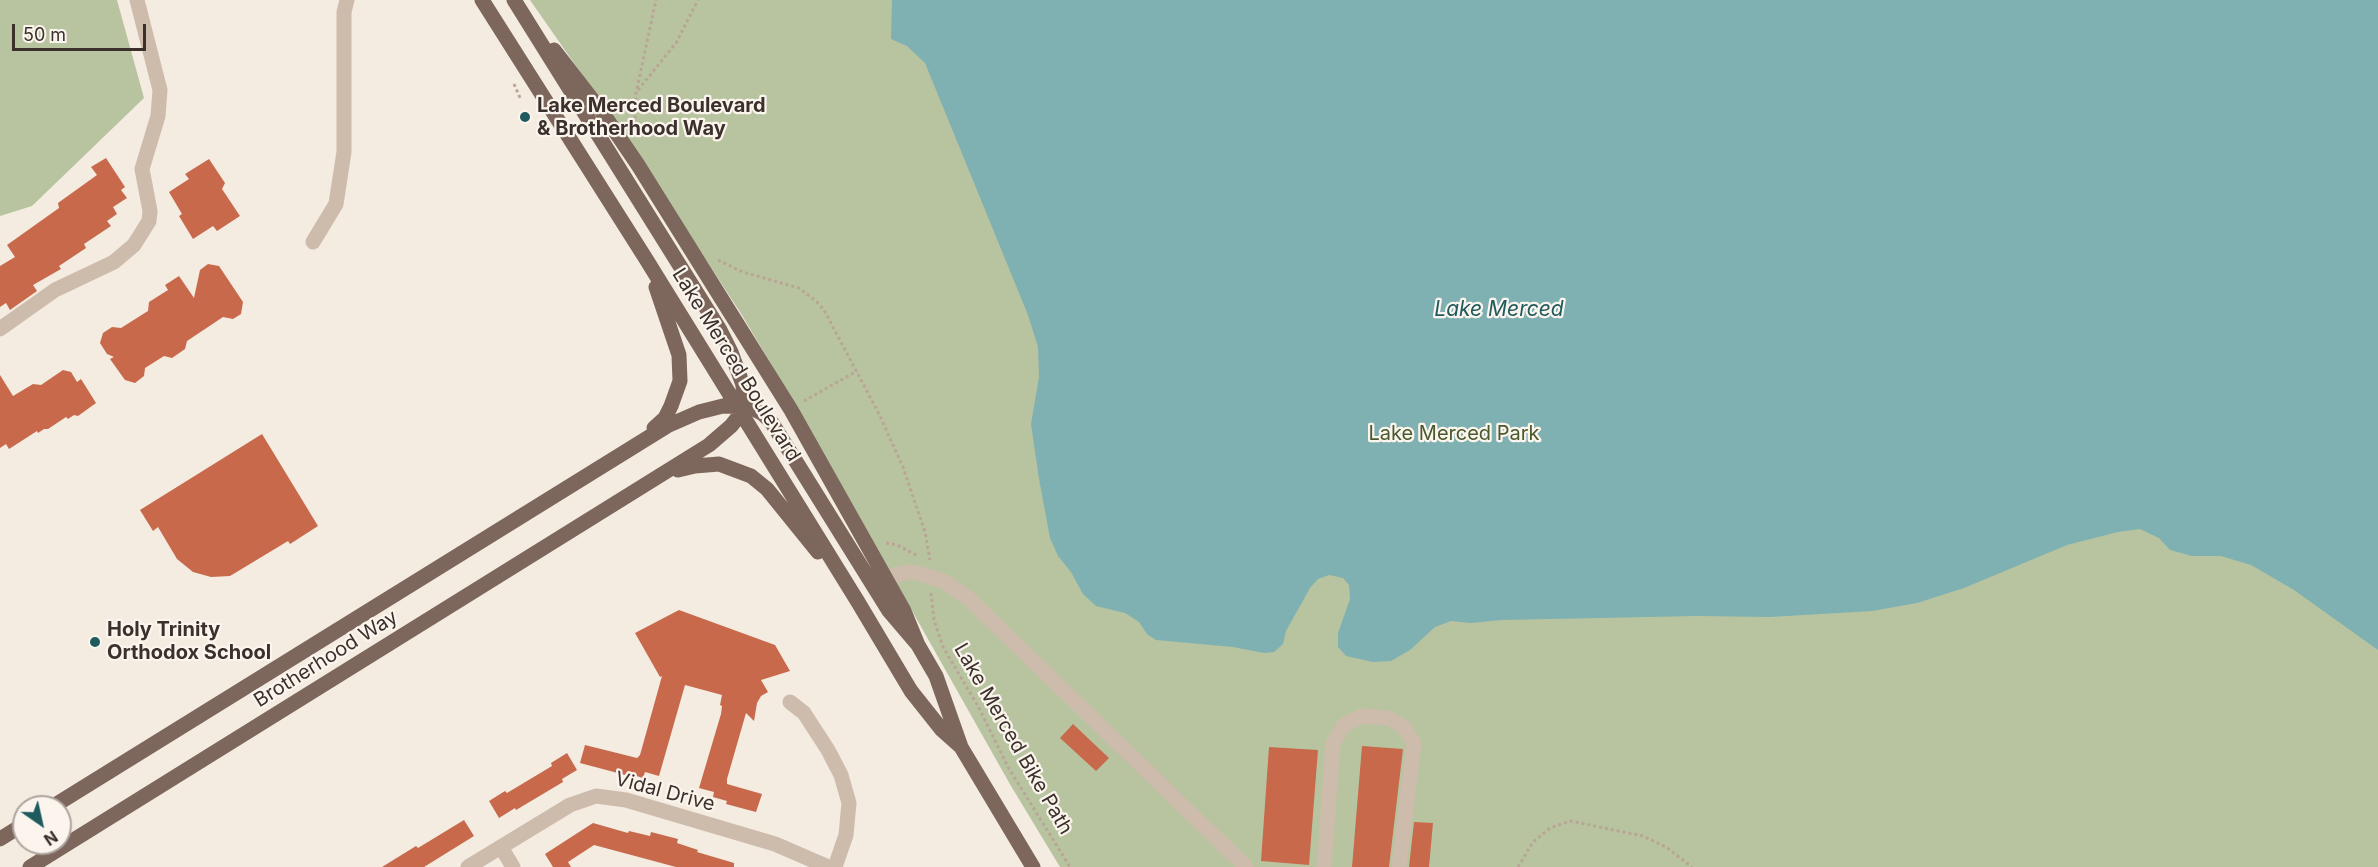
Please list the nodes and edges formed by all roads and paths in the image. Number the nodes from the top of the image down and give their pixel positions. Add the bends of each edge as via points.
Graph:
1 (137, 0) edge
2 (348, 0) edge
3 (482, 0) edge
4 (515, 0) edge
5 (656, 0) edge
6 (698, 0) edge
7 (636, 93) junction
8 (641, 140) dead end
9 (313, 242) dead end
10 (646, 259) junction
11 (716, 259) dead end
12 (0, 329) edge
13 (857, 370) junction
14 (804, 401) dead end
15 (741, 407) junction
16 (622, 454) junction
17 (643, 487) junction
18 (931, 576) junction
19 (886, 578) junction
20 (858, 602) junction
21 (918, 645) junction
22 (790, 702) dead end
23 (961, 747) junction
24 (71, 795) edge
25 (501, 847) junction
26 (30, 867) edge
27 (468, 867) edge
28 (513, 867) edge
29 (828, 867) edge
30 (835, 867) edge
31 (1033, 867) edge
32 (1070, 867) edge
33 (1246, 867) edge
34 (1324, 867) edge
35 (1399, 867) edge
36 (1518, 867) edge
37 (1692, 867) edge

1 - 12 street via 160,90 158,116 142,169 149,221 134,245 114,262 55,290
2 - 9 street via 344,12 344,152 336,204
3 - 10 main road, Lake Merced Boulevard
4 - 15 main road via 720,330 741,378
4 - 19 main road, Lake Merced Boulevard via 602,112 658,196 791,410
5 - 7 path
6 - 7 path via 676,43
7 - 8 path via 635,120
10 - 15 main road, Lake Merced Boulevard
10 - 16 main road via 679,355 680,381 665,418
11 - 13 path, Lake Merced Bike Path via 809,294 830,319
13 - 14 path
13 - 18 path, Lake Merced Bike Path via 909,483 929,549
15 - 16 main road via 699,412
15 - 17 main road via 731,426 709,445
15 - 20 main road, Lake Merced Boulevard
15 - 21 main road via 763,414 775,426 889,611
16 - 24 main road, Brotherhood Way
17 - 20 main road via 681,469 708,464 731,467 751,476 767,489
17 - 26 main road, Brotherhood Way
18 - 19 street via 907,572
18 - 32 path, Lake Merced Bike Path via 931,605 944,647 998,750
18 - 33 street via 968,598
19 - 21 main road, Lake Merced Boulevard
20 - 23 main road, Lake Merced Boulevard via 910,691
21 - 23 main road, Lake Merced Boulevard via 936,676
22 - 30 street via 804,713 828,750 849,803 846,835
23 - 31 main road, Lake Merced Boulevard
25 - 27 street, Vidal Drive
25 - 28 street
25 - 29 street, Vidal Drive via 570,805 596,796 626,800 775,844
34 - 35 street via 1333,743 1344,725 1362,716 1388,718 1403,726 1414,743
36 - 37 path via 1533,842 1550,828 1570,821 1644,836

